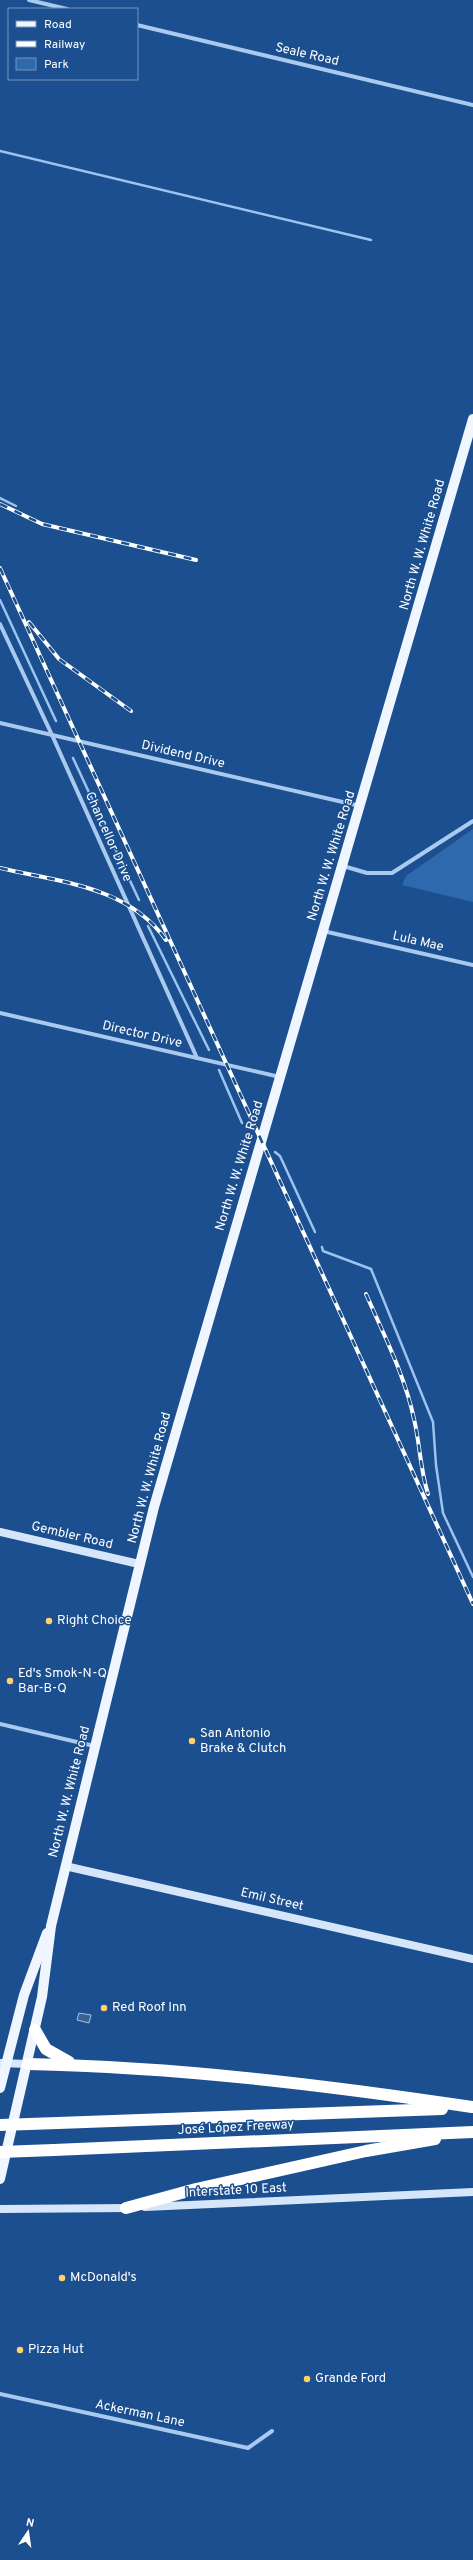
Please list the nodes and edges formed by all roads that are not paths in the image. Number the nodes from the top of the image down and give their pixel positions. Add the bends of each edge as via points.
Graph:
1 (29, 0) edge
2 (63, 8) edge
3 (138, 26) edge
4 (473, 105) edge
5 (473, 419) edge
6 (0, 624) edge
7 (0, 723) edge
8 (52, 735) junction
9 (361, 806) junction
10 (473, 821) edge
11 (342, 866) junction
12 (322, 930) junction
13 (473, 964) edge
14 (0, 1013) edge
15 (197, 1058) junction
16 (280, 1077) junction
17 (0, 1532) edge
18 (140, 1564) junction
19 (0, 1724) edge
20 (94, 1746) junction
21 (65, 1866) junction
22 (50, 1926) junction
23 (473, 1959) edge
24 (35, 2030) junction
25 (3, 2062) edge
26 (28, 2064) junction
27 (76, 2064) junction
28 (0, 2088) edge
29 (473, 2107) edge
30 (0, 2125) edge
31 (470, 2132) edge
32 (0, 2152) edge
33 (0, 2179) edge
34 (473, 2192) edge
35 (126, 2208) junction
36 (0, 2209) edge
37 (0, 2394) edge
38 (272, 2432) dead end

1 - 2 street
3 - 4 street, Seale Road
5 - 9 main road, North W. W. White Road
6 - 8 street, Chancellor Drive
7 - 8 street, Dividend Drive
8 - 9 street, Dividend Drive
8 - 15 street, Chancellor Drive
9 - 11 main road, North W. W. White Road
10 - 11 street via 392,872 367,873
11 - 12 main road, North W. W. White Road
12 - 13 street, Lula Mae
12 - 16 main road, North W. W. White Road
14 - 15 street, Director Drive
15 - 16 street, Director Drive
16 - 18 main road, North W. W. White Road via 179,1421
17 - 18 main road, Gembler Road
18 - 20 main road, North W. W. White Road
19 - 20 street
20 - 21 main road, North W. W. White Road
21 - 22 main road, North W. W. White Road
21 - 23 main road, Emil Street
22 - 24 main road, North W. W. White Road via 42,1997
22 - 25 main road, North W. W. White Road via 34,1962
24 - 26 main road, North W. W. White Road
24 - 27 highway via 46,2049 55,2056
25 - 26 main road
25 - 28 main road, North W. W. White Road
26 - 27 highway
26 - 33 main road, North W. W. White Road
27 - 29 highway via 244,2077
29 - 30 highway, José López Freeway, bridge
31 - 32 highway, José López Freeway, bridge
31 - 35 highway via 358,2153 196,2189
34 - 35 main road, Interstate 10 East
35 - 36 main road, Interstate 10 East
37 - 38 street, Ackerman Lane via 248,2448

